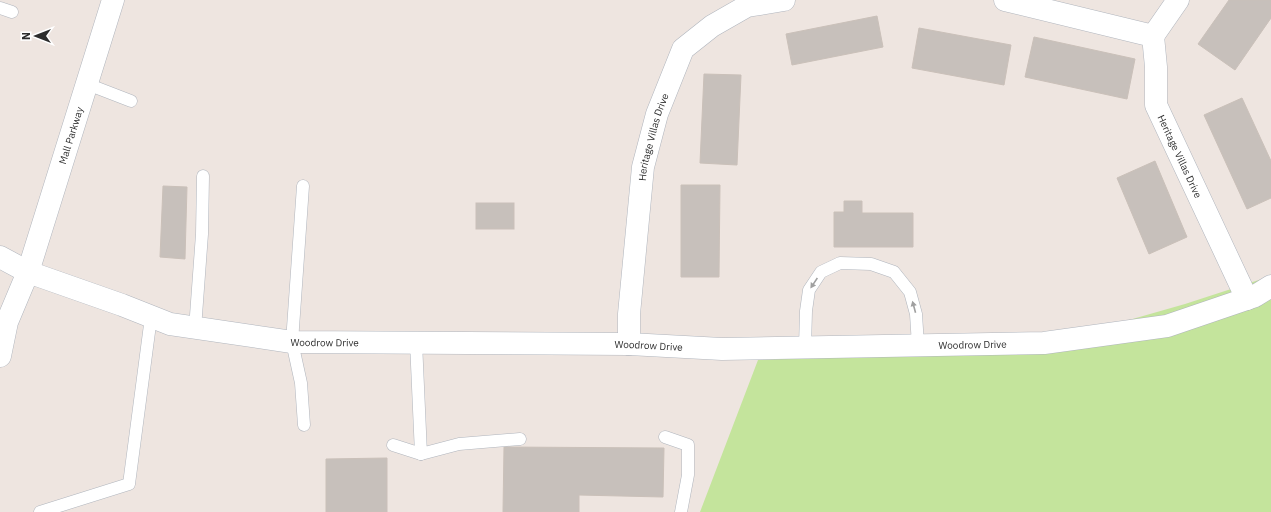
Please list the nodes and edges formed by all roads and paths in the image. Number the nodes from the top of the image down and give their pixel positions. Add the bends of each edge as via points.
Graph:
1 (113, 0) edge
2 (784, 0) edge
3 (1005, 0) edge
4 (1178, 0) edge
5 (746, 3) edge
6 (0, 8) edge
7 (12, 12) dead end
8 (1153, 36) junction
9 (87, 84) junction
10 (131, 101) dead end
11 (203, 176) dead end
12 (303, 186) dead end
13 (0, 257) edge
14 (28, 272) junction
15 (1271, 286) edge
16 (1247, 299) junction
17 (151, 317) junction
18 (195, 328) junction
19 (292, 342) junction
20 (416, 342) junction
21 (629, 344) junction
22 (918, 345) junction
23 (805, 347) junction
24 (0, 356) edge
25 (304, 425) dead end
26 (665, 437) dead end
27 (520, 439) dead end
28 (393, 445) dead end
29 (421, 454) junction
30 (40, 512) edge
31 (681, 512) edge

1 - 9 street, Mall Parkway
2 - 5 street, Heritage Villas Drive
3 - 8 street
4 - 8 street
5 - 21 street, Heritage Villas Drive via 683,49 656,114 643,167 629,314
6 - 7 lane
8 - 16 street, Heritage Villas Drive via 1156,105
9 - 10 lane
9 - 14 street, Mall Parkway
11 - 18 lane via 202,234
12 - 19 lane
13 - 14 street, Woodrow Drive
14 - 17 street, Woodrow Drive
14 - 24 street, Mall Parkway via 7,322
15 - 16 street, Woodrow Drive
16 - 22 street, Woodrow Drive via 1167,326 1044,343
17 - 18 street, Woodrow Drive via 170,324
17 - 30 lane via 129,484
18 - 19 street, Woodrow Drive
19 - 20 street, Woodrow Drive
19 - 25 lane via 301,383
20 - 21 street, Woodrow Drive
20 - 29 lane
21 - 23 street, Woodrow Drive via 722,349
22 - 23 street, Woodrow Drive
22 -> 23 lane via 916,314 910,292 894,272 871,264 840,263 821,272 810,290 806,312
26 - 31 lane via 688,445 688,475
27 - 29 lane via 459,444
28 - 29 lane

